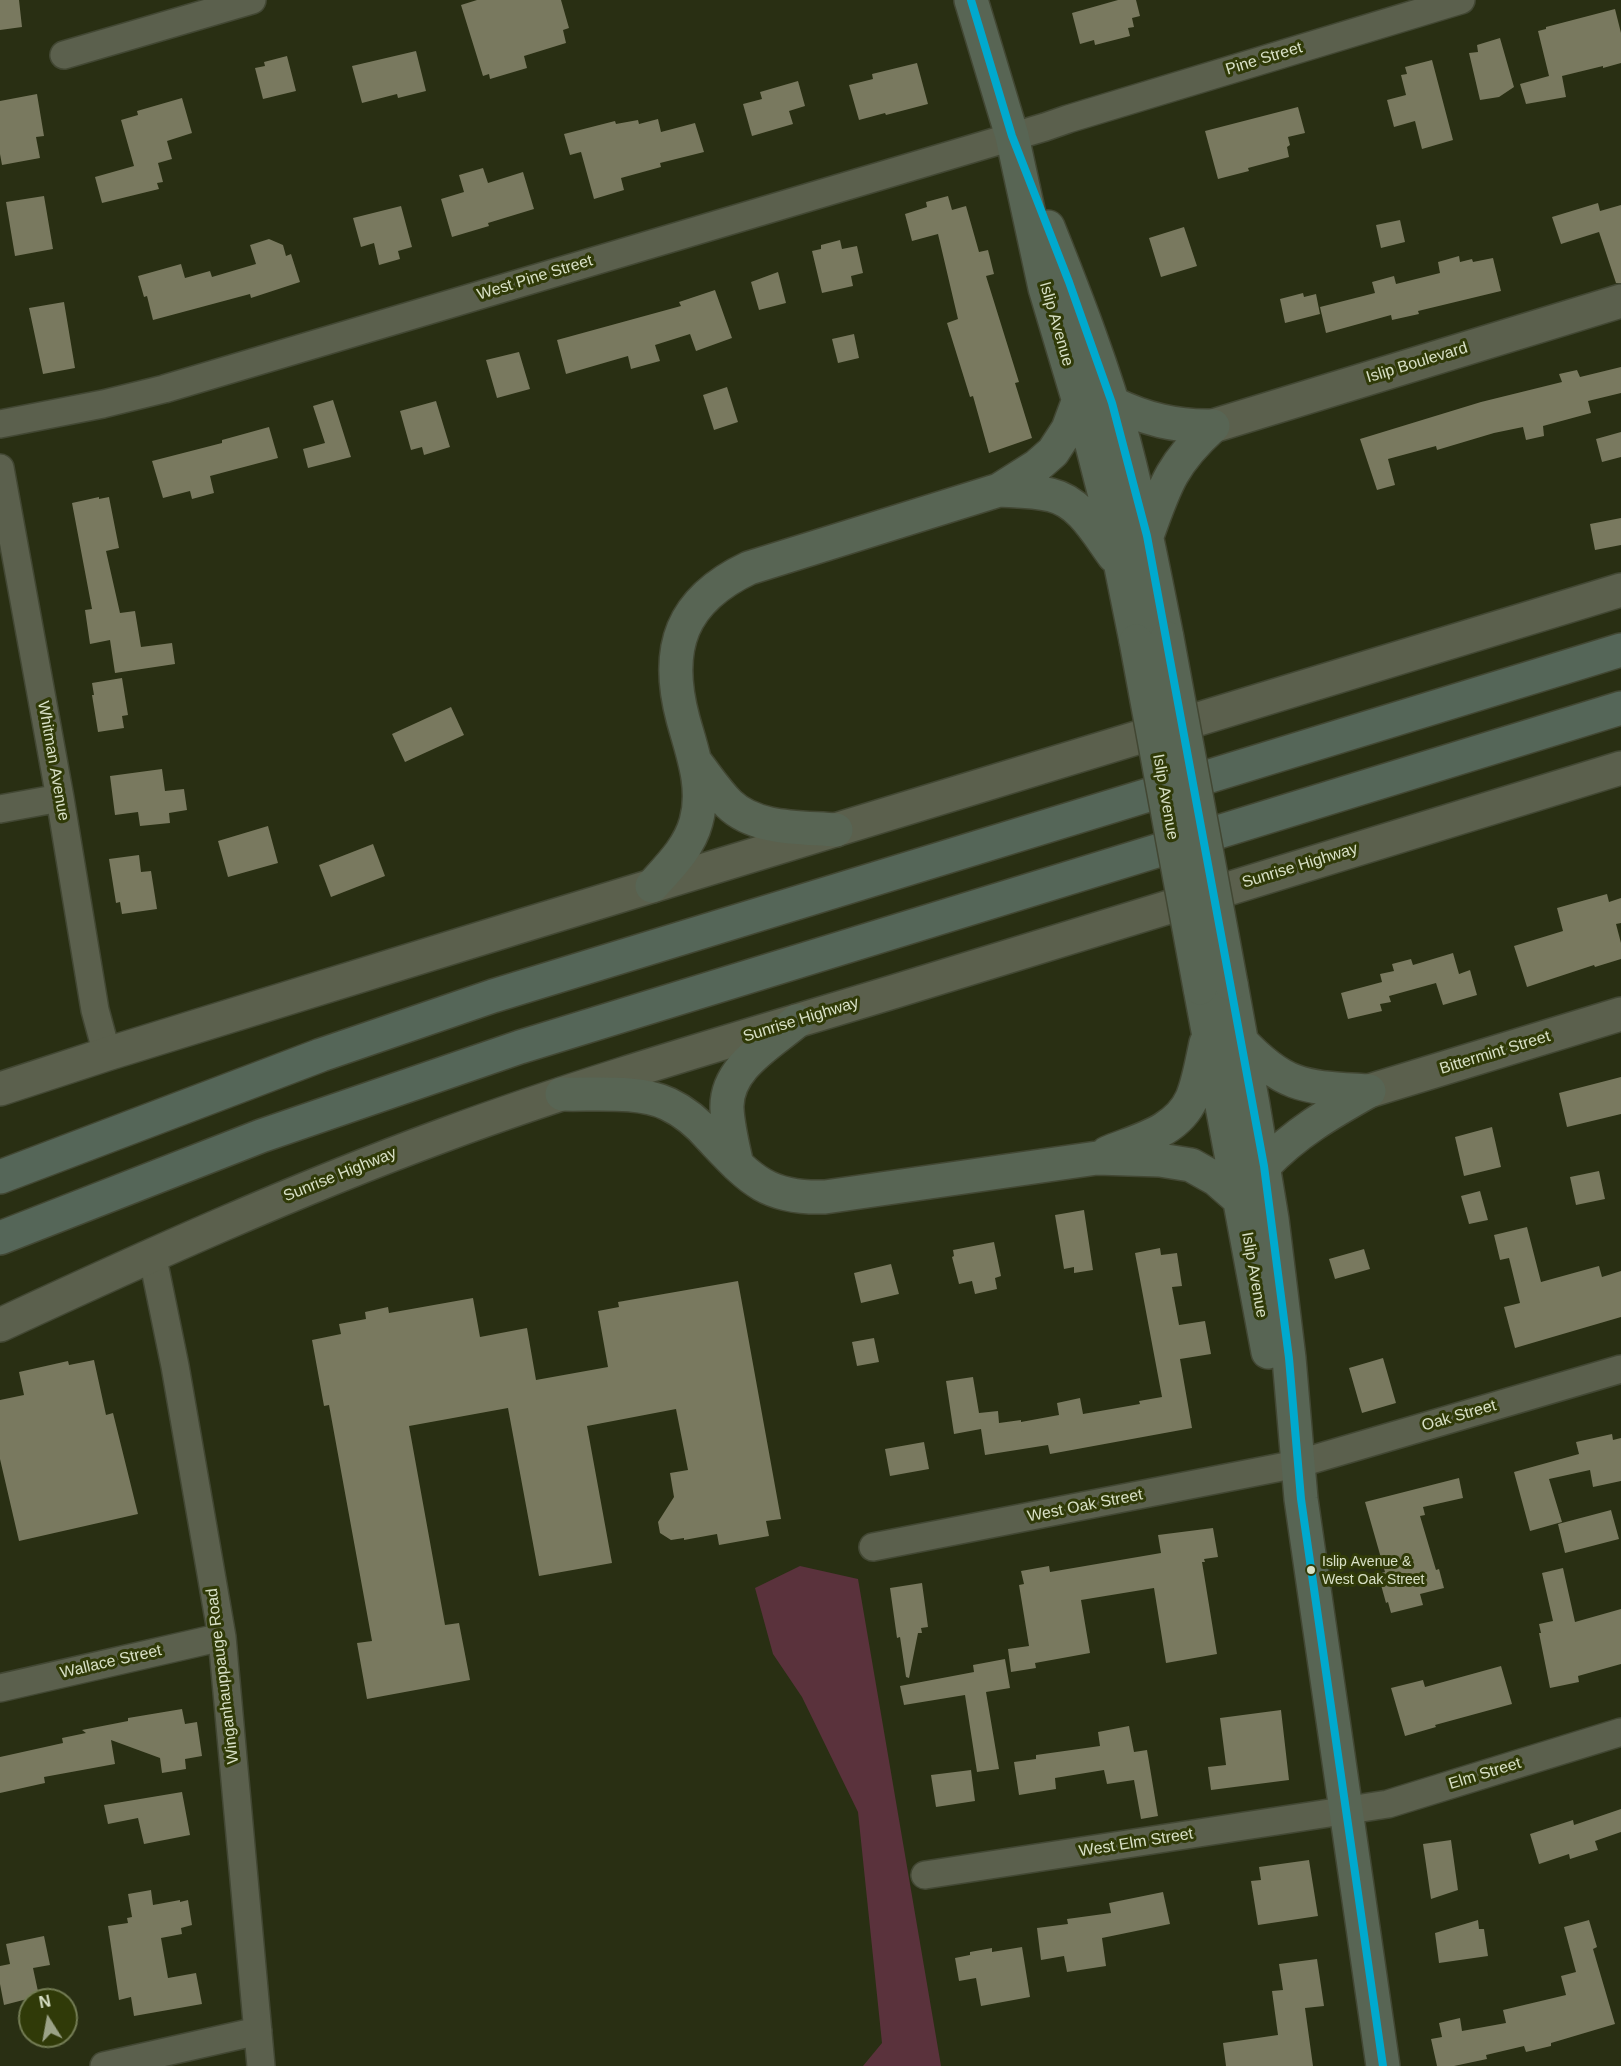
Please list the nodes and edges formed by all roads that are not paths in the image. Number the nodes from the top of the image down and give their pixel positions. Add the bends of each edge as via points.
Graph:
1 (252, 0) edge
2 (971, 0) edge
3 (1461, 0) edge
4 (64, 55) dead end
5 (1068, 119) joint
6 (1012, 136) junction
7 (1621, 301) edge
8 (1078, 402) junction
9 (1112, 403) junction
10 (0, 424) edge
11 (1213, 426) junction
12 (0, 468) edge
13 (999, 490) junction
14 (4, 514) edge
15 (1147, 536) junction
16 (1122, 566) junction
17 (1621, 590) edge
18 (1152, 640) junction
19 (1621, 650) edge
20 (1621, 708) edge
21 (697, 764) junction
22 (1621, 768) edge
23 (60, 798) junction
24 (0, 809) edge
25 (836, 830) junction
26 (652, 886) junction
27 (1215, 986) junction
28 (1621, 1014) edge
29 (797, 1021) junction
30 (1208, 1035) junction
31 (1241, 1041) junction
32 (107, 1054) junction
33 (0, 1089) edge
34 (1369, 1091) junction
35 (562, 1094) junction
36 (1097, 1158) junction
37 (736, 1165) junction
38 (1264, 1166) junction
39 (0, 1177) edge
40 (1240, 1200) junction
41 (0, 1238) edge
42 (152, 1254) junction
43 (0, 1325) edge
44 (1621, 1369) edge
45 (1297, 1464) junction
46 (873, 1547) dead end
47 (222, 1637) junction
48 (0, 1688) edge
49 (1621, 1732) edge
50 (1347, 1810) junction
51 (925, 1875) dead end
52 (258, 2031) junction
53 (104, 2066) edge
54 (261, 2066) edge
55 (1383, 2066) edge

1 - 4 street
2 - 6 main road, Islip Avenue
3 - 5 street, Pine Street
5 - 6 street, West Pine Street
6 - 8 main road, Islip Avenue via 1045,288
6 - 9 main road, Islip Avenue
6 - 10 street, West Pine Street via 164,388
7 - 11 main road, Islip Boulevard
8 - 13 main road via 1068,429 1053,452
8 - 16 main road, Islip Avenue
9 - 11 main road via 1161,422
9 - 15 main road, Islip Avenue
11 - 15 main road via 1175,467 1163,488
12 - 14 street, Whitman Avenue
13 - 16 main road via 1053,495 1065,501 1086,518
13 - 21 main road via 749,568 702,598 680,635 675,661 677,691
14 - 23 street, Whitman Avenue
15 - 18 main road, Islip Avenue
16 - 18 main road, Islip Avenue
17 - 25 main road
18 - 27 main road, Islip Avenue, bridge
19 - 39 highway via 493,996 321,1054
20 - 41 highway via 486,1058 261,1136
21 - 25 main road via 743,814 771,824
21 - 26 main road via 696,823 681,852
22 - 29 main road, Sunrise Highway
23 - 24 street
23 - 32 street, Whitman Avenue via 95,1010
25 - 26 main road
26 - 32 main road
27 - 30 main road, Islip Avenue
27 - 31 main road, Islip Avenue
28 - 34 main road, Bittermint Street
29 - 35 main road, Sunrise Highway
29 - 37 main road via 748,1062 732,1083 727,1107
30 - 36 main road via 1192,1098 1179,1118 1157,1133
30 - 40 main road, Islip Avenue
31 - 34 main road via 1260,1062 1299,1084
31 - 38 main road, Islip Avenue
32 - 33 main road
34 - 38 main road via 1290,1139
35 - 37 main road via 639,1096 667,1103 691,1117
35 - 42 main road, Sunrise Highway via 346,1172
36 - 37 main road via 825,1197 794,1197 768,1188
36 - 40 main road via 1191,1165 1216,1179
38 - 45 main road, Islip Avenue via 1289,1358
40 - 45 main road, Islip Avenue via 1270,1363
42 - 43 main road, Sunrise Highway
42 - 47 street, Winganhauppauge Road
44 - 45 street, Oak Street
45 - 46 street, West Oak Street
45 - 50 main road, Islip Avenue
47 - 48 street, Wallace Street
47 - 52 street, Winganhauppauge Road
49 - 50 street, Elm Street via 1388,1804
50 - 51 street, West Elm Street
50 - 55 main road, Islip Avenue
52 - 53 street
52 - 54 street, Winganhauppauge Road

